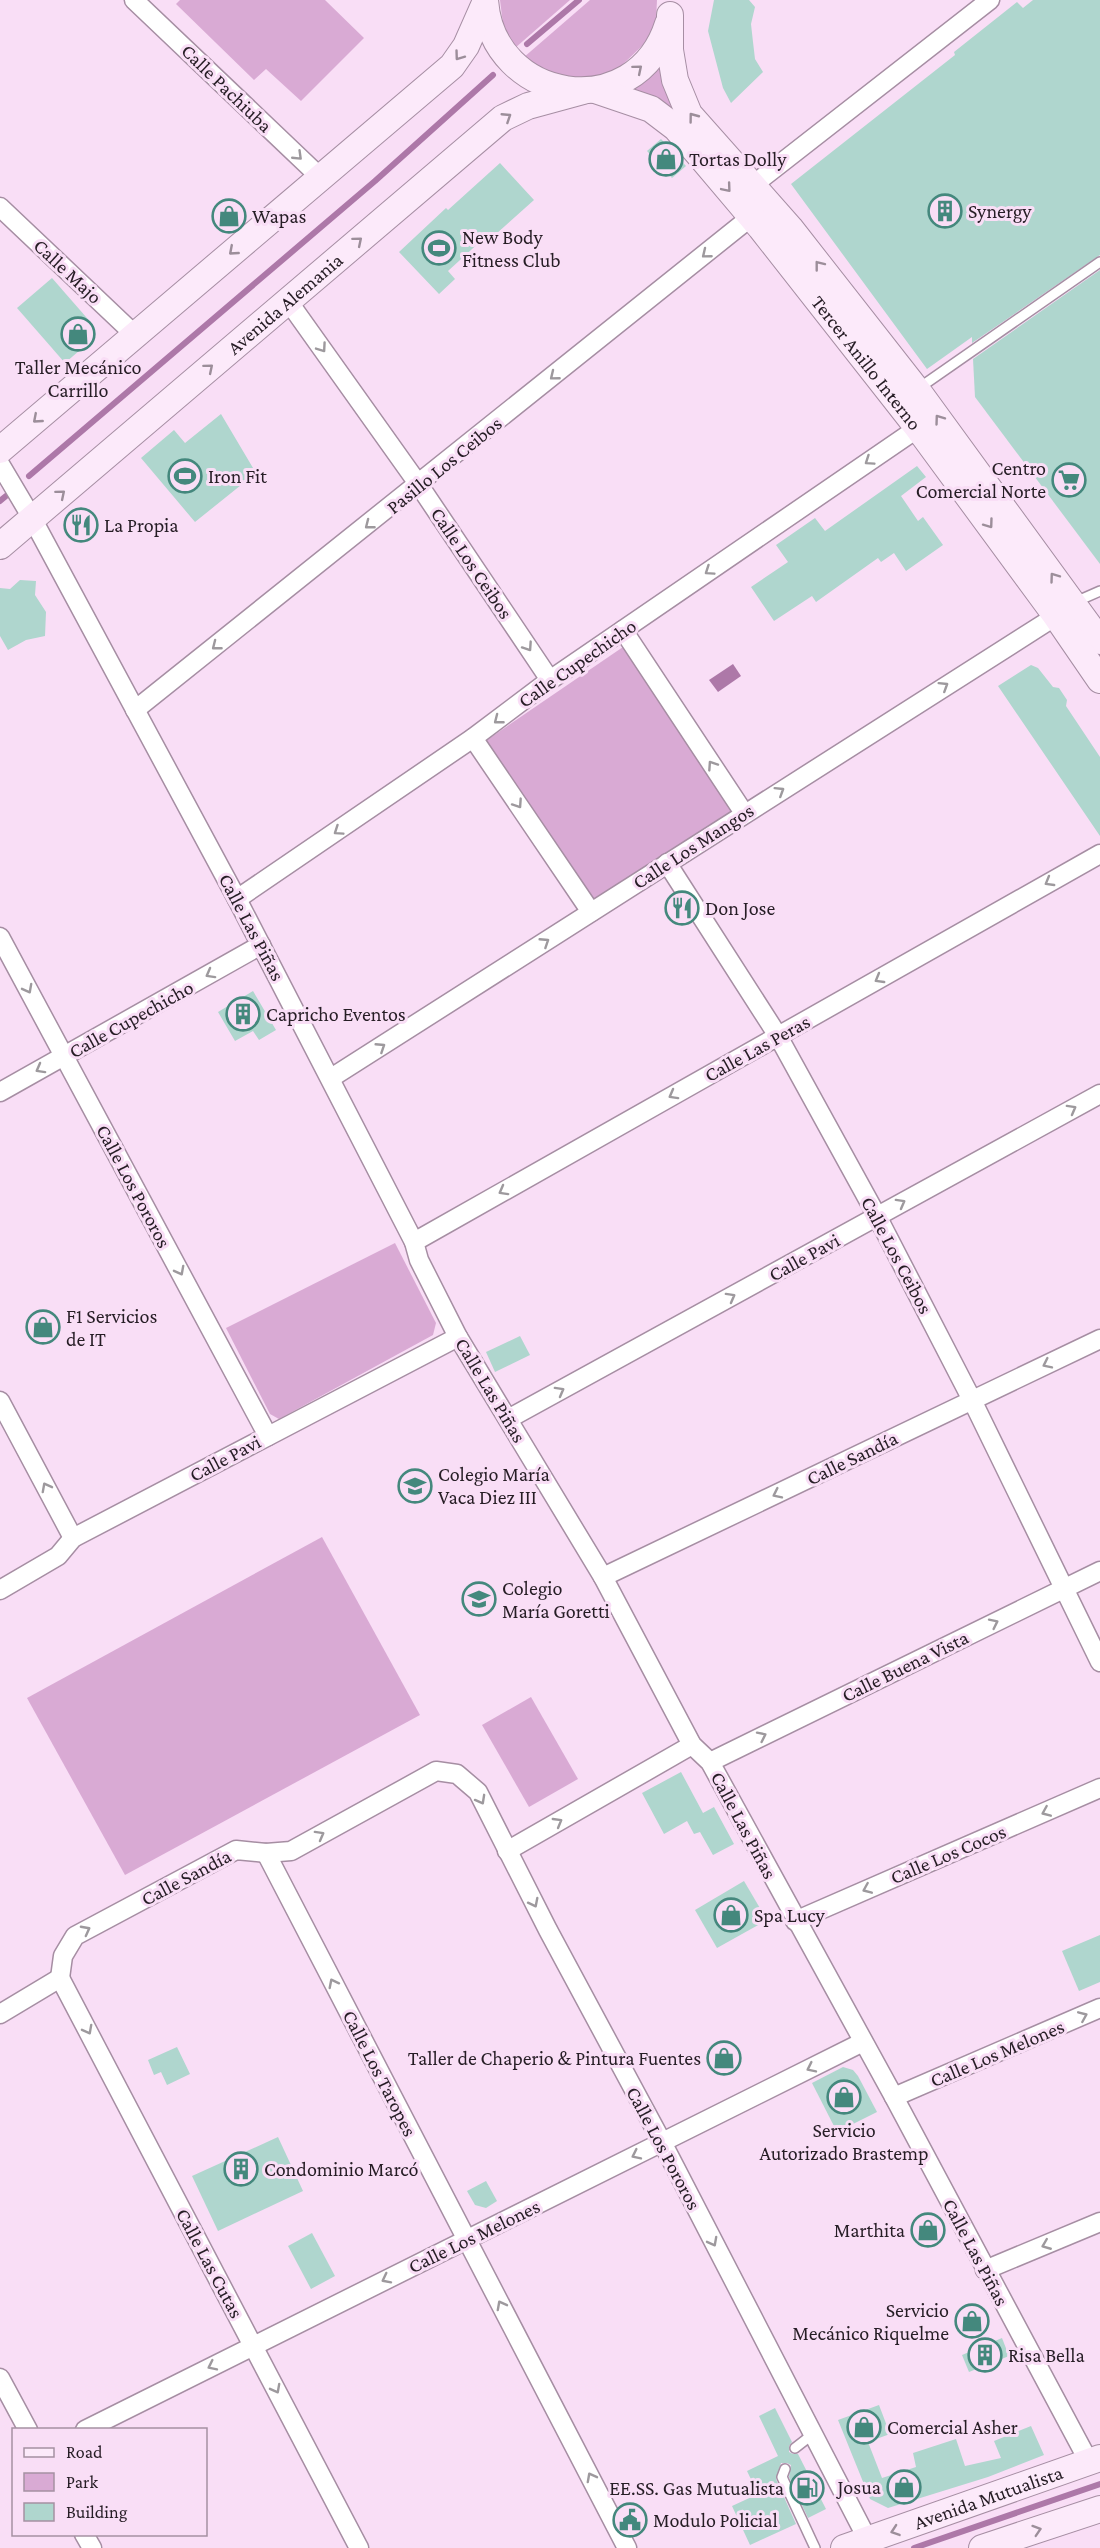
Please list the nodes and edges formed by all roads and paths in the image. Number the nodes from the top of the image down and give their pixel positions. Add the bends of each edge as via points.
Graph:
1 (134, 0) edge
2 (990, 0) edge
3 (485, 2) edge
4 (671, 4) edge
5 (589, 91) junction
6 (320, 177) junction
7 (753, 185) junction
8 (0, 207) edge
9 (751, 217) junction
10 (1100, 262) edge
11 (288, 301) junction
12 (135, 335) junction
13 (917, 390) junction
14 (918, 428) junction
15 (0, 450) edge
16 (0, 464) edge
17 (419, 485) junction
18 (32, 519) junction
19 (0, 546) edge
20 (1100, 591) edge
21 (1064, 610) junction
22 (623, 630) junction
23 (1100, 642) edge
24 (550, 680) junction
25 (1100, 680) edge
26 (135, 710) junction
27 (473, 738) junction
28 (744, 813) junction
29 (1100, 854) edge
30 (667, 863) junction
31 (237, 899) junction
32 (591, 912) junction
33 (0, 937) edge
34 (261, 945) junction
35 (778, 1036) junction
36 (64, 1056) junction
37 (331, 1078) junction
38 (0, 1092) edge
39 (1100, 1094) edge
40 (878, 1216) junction
41 (414, 1242) junction
42 (458, 1337) junction
43 (1100, 1339) edge
44 (972, 1400) junction
45 (0, 1401) edge
46 (508, 1419) junction
47 (268, 1436) junction
48 (73, 1538) junction
49 (1100, 1571) edge
50 (603, 1577) junction
51 (1066, 1588) junction
52 (0, 1590) edge
53 (1100, 1662) edge
54 (692, 1745) junction
55 (710, 1762) junction
56 (435, 1771) joint
57 (1100, 1788) edge
58 (507, 1851) junction
59 (266, 1853) junction
60 (795, 1920) junction
61 (60, 1978) junction
62 (1100, 2008) edge
63 (0, 2014) edge
64 (863, 2042) junction
65 (894, 2097) junction
66 (662, 2142) junction
67 (1100, 2222) edge
68 (466, 2239) junction
69 (985, 2270) junction
70 (253, 2346) junction
71 (0, 2378) edge
72 (27, 2428) edge
73 (89, 2428) edge
74 (813, 2434) junction
75 (795, 2448) dead end
76 (1094, 2460) edge
77 (785, 2469) dead end
78 (1100, 2509) edge
79 (870, 2544) edge
80 (360, 2548) edge
81 (627, 2548) edge
82 (815, 2548) edge
83 (844, 2548) edge
84 (982, 2548) edge

1 -> 6 street, Calle Pachiuba
2 - 7 street
3 - 5 main road via 492,32 506,57 528,76 555,88
3 -> 6 main road via 466,46 452,66
5 -> 4 main road, Avenida Alemania via 617,84 652,56 664,37
7 -> 4 main road, Tercer Anillo Interno via 689,114 675,81 670,50
5 -> 9 main road, Tercer Anillo Interno via 651,110 676,128
11 -> 5 main road, Avenida Alemania via 503,118 528,106
6 -> 12 main road
13 -> 7 main road, Tercer Anillo Interno
8 - 12 street, Calle Majo
9 - 14 main road, Tercer Anillo Interno
9 -> 17 street, Pasillo Los Ceibos
10 - 13 lane
11 -> 17 street, Calle Los Ceibos
18 -> 11 main road, Avenida Alemania
12 -> 15 main road
21 -> 13 main road, Tercer Anillo Interno
14 -> 21 main road, Tercer Anillo Interno
14 -> 22 street, Calle Cupechicho
16 - 18 street, Calle Las Piñas
17 -> 24 street, Calle Los Ceibos
17 -> 26 street, Pasillo Los Ceibos
18 - 19 main road, Avenida Alemania
18 - 26 street, Calle Las Piñas
20 - 21 lane
21 - 23 main road, Tercer Anillo Interno
21 - 25 main road, Tercer Anillo Interno
28 -> 21 street, Calle Los Mangos
22 - 24 street, Calle Cupechicho
28 -> 22 street
24 -> 27 street, Calle Cupechicho
26 - 31 street, Calle Las Piñas
27 -> 31 street, Calle Cupechicho
27 -> 32 street
28 - 30 street, Calle Los Mangos
29 -> 35 street, Calle Las Peras
30 - 32 street, Calle Los Mangos
30 - 35 street, Calle Los Ceibos
31 - 34 street, Calle Las Piñas
37 -> 32 street, Calle Los Mangos
33 -> 36 street, Calle Los Pororos
34 -> 36 street, Calle Cupechicho
34 - 37 street, Calle Las Piñas
35 - 40 street, Calle Los Ceibos
35 -> 41 street, Calle Las Peras
36 -> 38 street, Calle Cupechicho
36 -> 47 street, Calle Los Pororos
37 - 41 street, Calle Las Piñas
40 -> 39 street, Calle Pavi
40 - 44 street, Calle Los Ceibos
46 -> 40 street, Calle Pavi
41 - 42 street, Calle Las Piñas via 419,1260
42 - 46 street, Calle Las Piñas
42 - 47 street, Calle Pavi
43 -> 44 street, Calle Sandía
44 -> 50 street, Calle Sandía
44 - 51 street, Calle Los Ceibos
48 -> 45 street
46 - 50 street, Calle Las Piñas
47 - 48 street, Calle Pavi
48 - 52 street, Calle Pavi via 58,1556
49 - 51 street, Calle Buena Vista
50 - 54 street, Calle Las Piñas
51 - 53 street, Calle Los Ceibos
55 -> 51 street, Calle Buena Vista
54 - 55 street, Calle Las Piñas
58 -> 54 street
55 - 60 street, Calle Las Piñas
56 -> 58 street, Calle Los Pororos via 457,1774 478,1792
59 -> 56 street, Calle Sandía via 291,1851
57 -> 60 street, Calle Los Cocos
58 -> 66 street, Calle Los Pororos
61 -> 59 street, Calle Sandía via 63,1956 75,1936 236,1850
68 -> 59 street, Calle Los Taropes
60 - 64 street, Calle Las Piñas
61 - 63 street
61 -> 70 street, Calle Las Cutas
65 -> 62 street, Calle Los Melones
64 - 65 street, Calle Las Piñas
64 -> 66 street, Calle Los Melones
65 - 69 street, Calle Las Piñas
66 -> 68 street, Calle Los Melones
66 -> 74 street, Calle Los Pororos
67 -> 69 street
68 -> 70 street, Calle Los Melones
81 -> 68 street, Calle Los Taropes
69 - 76 street, Calle Las Piñas
70 -> 73 street, Calle Los Melones
70 -> 80 street, Calle Las Cutas
71 - 72 street
74 - 75 lane
74 - 79 street, Calle Los Pororos
76 -> 79 main road, Avenida Mutualista
77 - 82 lane via 782,2477
84 -> 78 main road
79 - 83 main road, Avenida Mutualista

